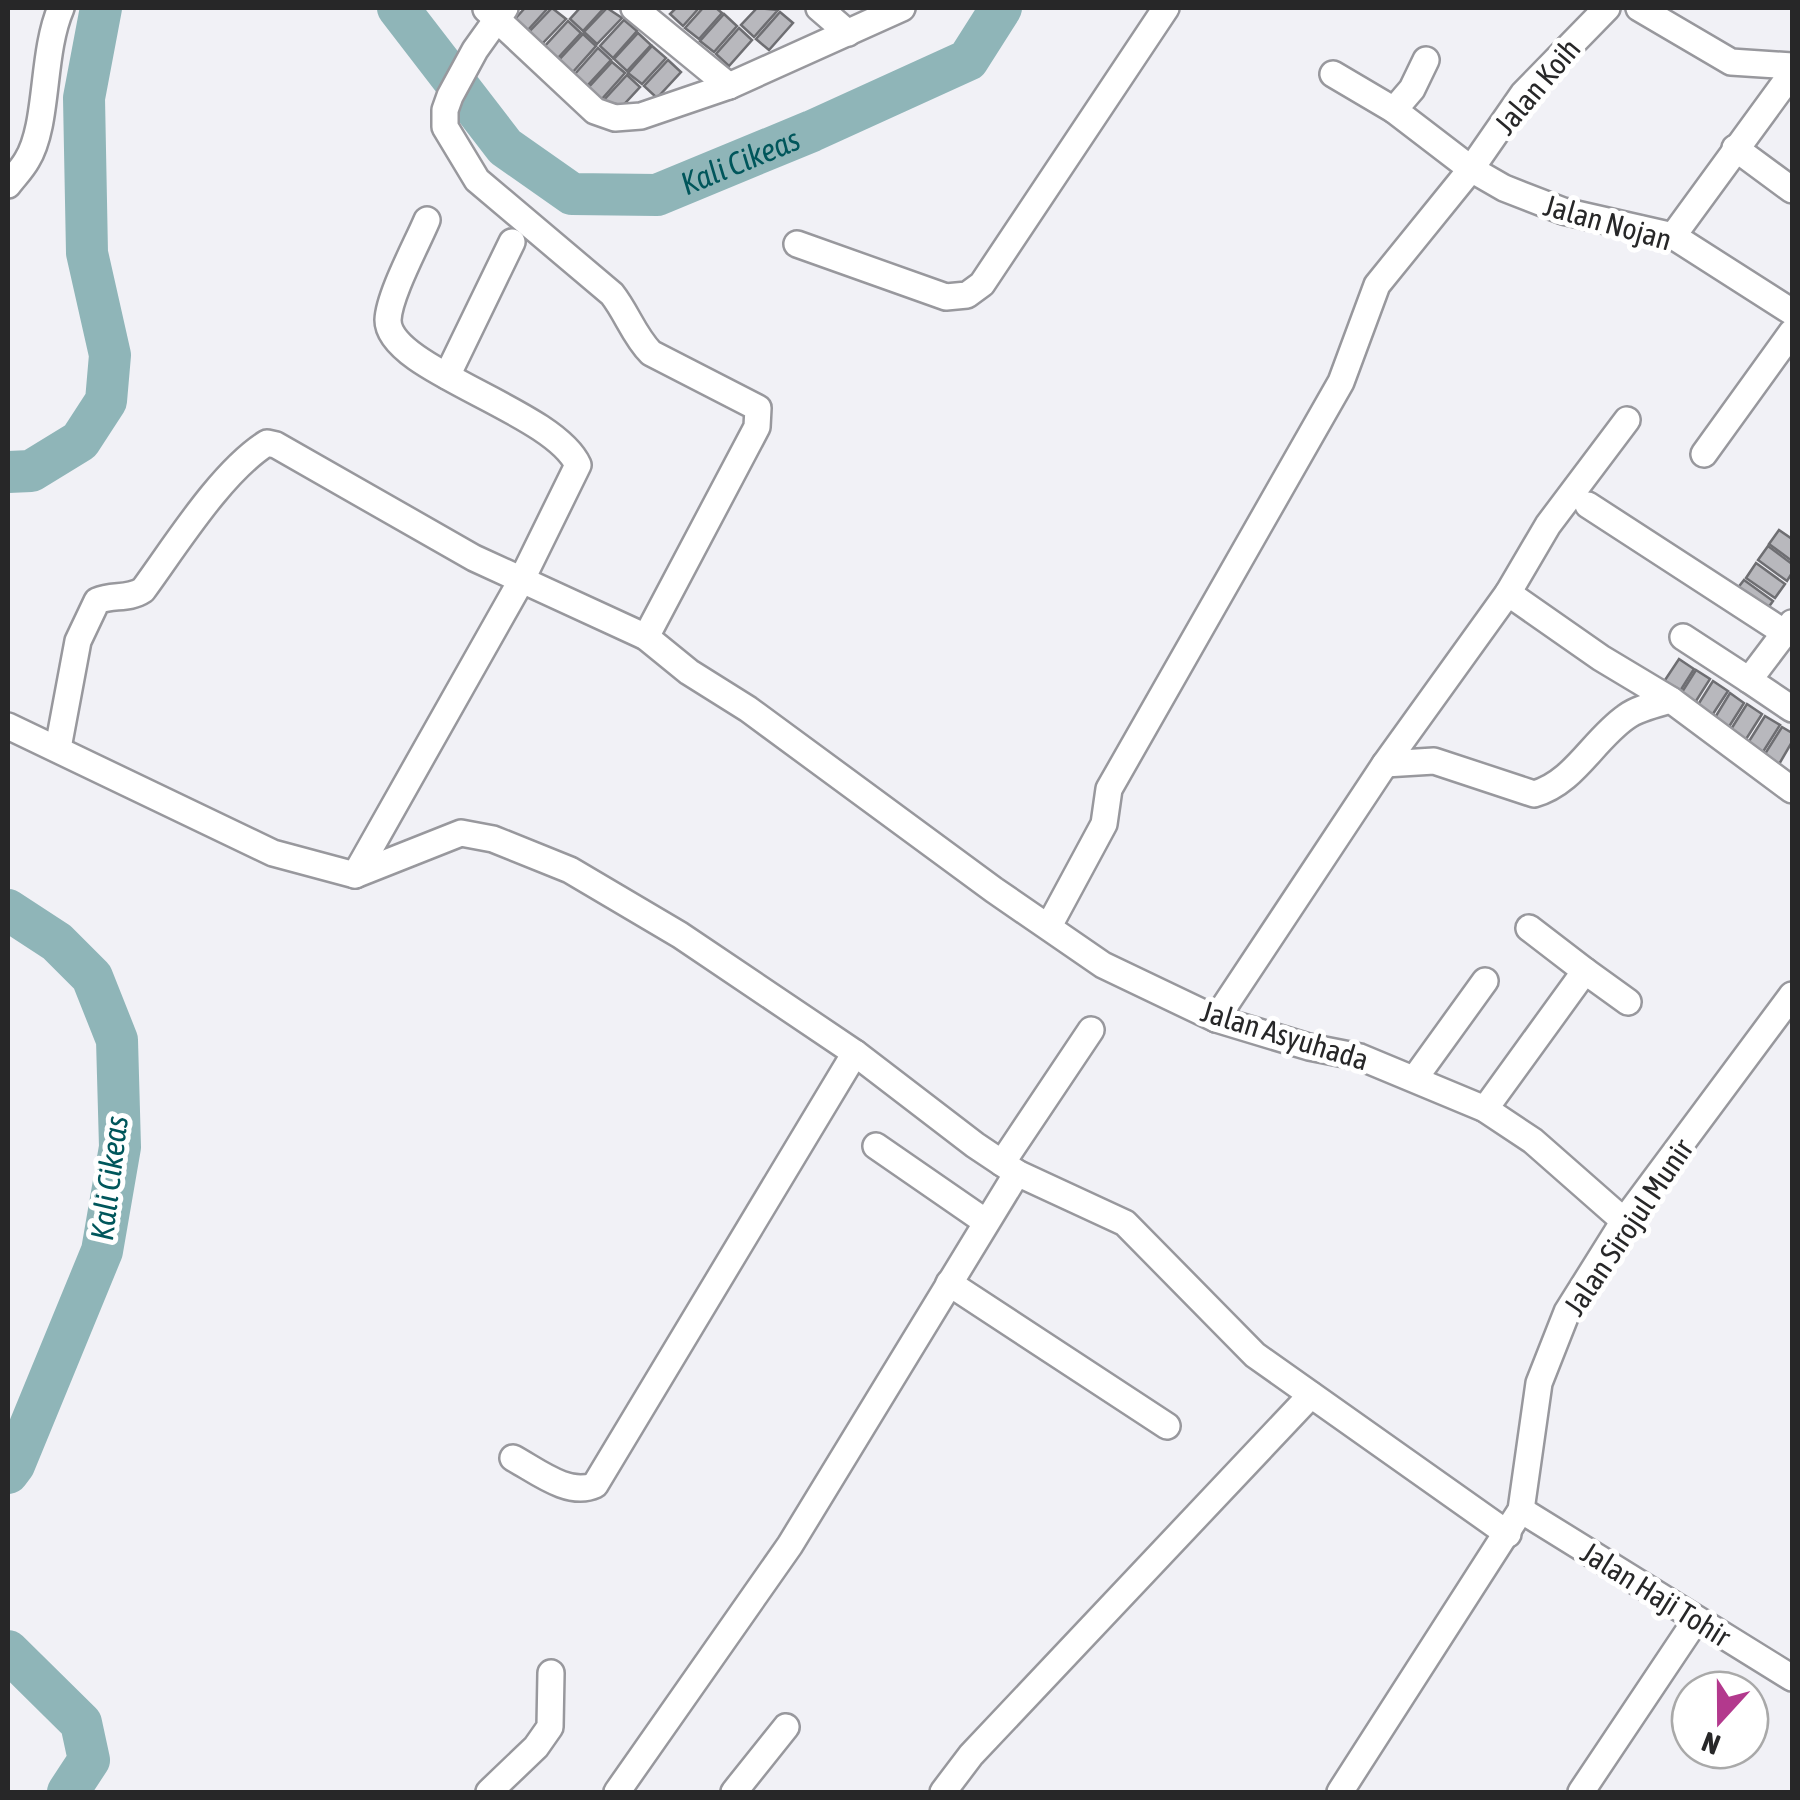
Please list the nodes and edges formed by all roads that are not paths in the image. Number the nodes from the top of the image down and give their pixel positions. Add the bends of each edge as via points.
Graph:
1 (60, 8) edge
2 (634, 8) edge
3 (819, 8) edge
4 (902, 8) edge
5 (1166, 8) edge
6 (1606, 8) edge
7 (1639, 8) edge
8 (496, 11) edge
9 (848, 33) junction
10 (1426, 60) dead end
11 (1333, 74) dead end
12 (1790, 76) edge
13 (730, 86) junction
14 (1394, 110) junction
15 (1735, 148) junction
16 (16, 156) edge
17 (1471, 169) junction
18 (8, 185) edge
19 (1792, 190) edge
20 (427, 220) dead end
21 (1672, 236) junction
22 (512, 242) dead end
23 (797, 244) dead end
24 (1792, 311) edge
25 (1792, 332) edge
26 (447, 376) junction
27 (1627, 420) dead end
28 (1704, 454) dead end
29 (1588, 505) dead end
30 (520, 581) junction
31 (1508, 594) junction
32 (1789, 628) edge
33 (1683, 636) dead end
34 (646, 637) junction
35 (1748, 680) junction
36 (1671, 700) junction
37 (1792, 710) edge
38 (8, 726) edge
39 (58, 748) junction
40 (1385, 764) junction
41 (1792, 790) edge
42 (355, 875) junction
43 (1050, 926) junction
44 (1529, 928) dead end
45 (1585, 972) junction
46 (1484, 981) dead end
47 (1792, 996) edge
48 (1628, 1002) dead end
49 (1216, 1019) junction
50 (1092, 1030) dead end
51 (855, 1053) junction
52 (1414, 1078) junction
53 (1485, 1109) junction
54 (876, 1146) dead end
55 (1010, 1168) junction
56 (1624, 1221) junction
57 (986, 1222) junction
58 (948, 1283) junction
59 (1311, 1395) junction
60 (1167, 1426) dead end
61 (513, 1458) dead end
62 (1521, 1510) junction
63 (1508, 1534) junction
64 (1696, 1620) junction
65 (551, 1673) dead end
66 (1792, 1678) edge
67 (786, 1727) dead end
68 (622, 1791) edge
69 (489, 1792) edge
70 (734, 1792) edge
71 (943, 1792) edge
72 (1340, 1792) edge
73 (1581, 1792) edge

1 - 16 street via 50,32 36,137
2 - 13 street
3 - 9 street
4 - 9 street
5 - 23 street via 982,284 968,295 946,297
6 - 17 street, Jalan Koih via 1523,94
7 - 12 street via 1731,62
8 - 13 street via 595,111 615,118
8 - 34 street via 445,110 445,127 476,180 612,294 651,353 758,408 758,427
9 - 13 street
10 - 14 street
11 - 14 street, Jalan Nojan
12 - 15 street
14 - 17 street, Jalan Nojan
15 - 19 street
15 - 21 street
16 - 18 street
17 - 21 street, Jalan Nojan via 1564,211
17 - 43 street, Jalan Koih via 1376,286 1341,382 1108,790 1104,824
20 - 26 street via 388,321 396,341
21 - 24 street, Jalan Nojan
22 - 26 street
25 - 28 street
26 - 30 street via 564,444 578,465
27 - 31 street via 1548,526
29 - 32 street
30 - 34 street, Jalan Asyuhada
30 - 39 street, Jalan Asyuhada via 267,443 230,475 142,590 97,601 78,641
30 - 42 street
31 - 36 street
31 - 40 street
32 - 35 street
33 - 35 street
34 - 43 street, Jalan Asyuhada
35 - 37 street
36 - 40 street via 1627,716 1562,781 1534,794 1434,762
36 - 41 street
38 - 39 street
39 - 42 street via 273,853
40 - 49 street
42 - 51 street via 460,832 493,838 570,870 680,935
43 - 49 street, Jalan Asyuhada via 1102,964
44 - 45 street
45 - 48 street
45 - 53 street
46 - 52 street
47 - 56 street, Jalan Sirojul Munir
49 - 52 street, Jalan Asyuhada
50 - 55 street
51 - 55 street
51 - 61 street via 596,1484 573,1489
52 - 53 street, Jalan Asyuhada
53 - 56 street, Jalan Asyuhada via 1533,1141
54 - 57 street
55 - 57 street
55 - 59 street via 1125,1223 1255,1354
56 - 62 street, Jalan Sirojul Munir via 1567,1312 1539,1383
57 - 58 street
58 - 60 street
58 - 68 street via 790,1545
59 - 63 street
59 - 71 street
62 - 63 street, Jalan Sirojul Munir
62 - 64 street, Jalan Haji Tohir
63 - 72 street, Jalan Sirojul Munir
64 - 66 street, Jalan Haji Tohir
64 - 73 street
65 - 69 street via 550,1727
67 - 70 street

